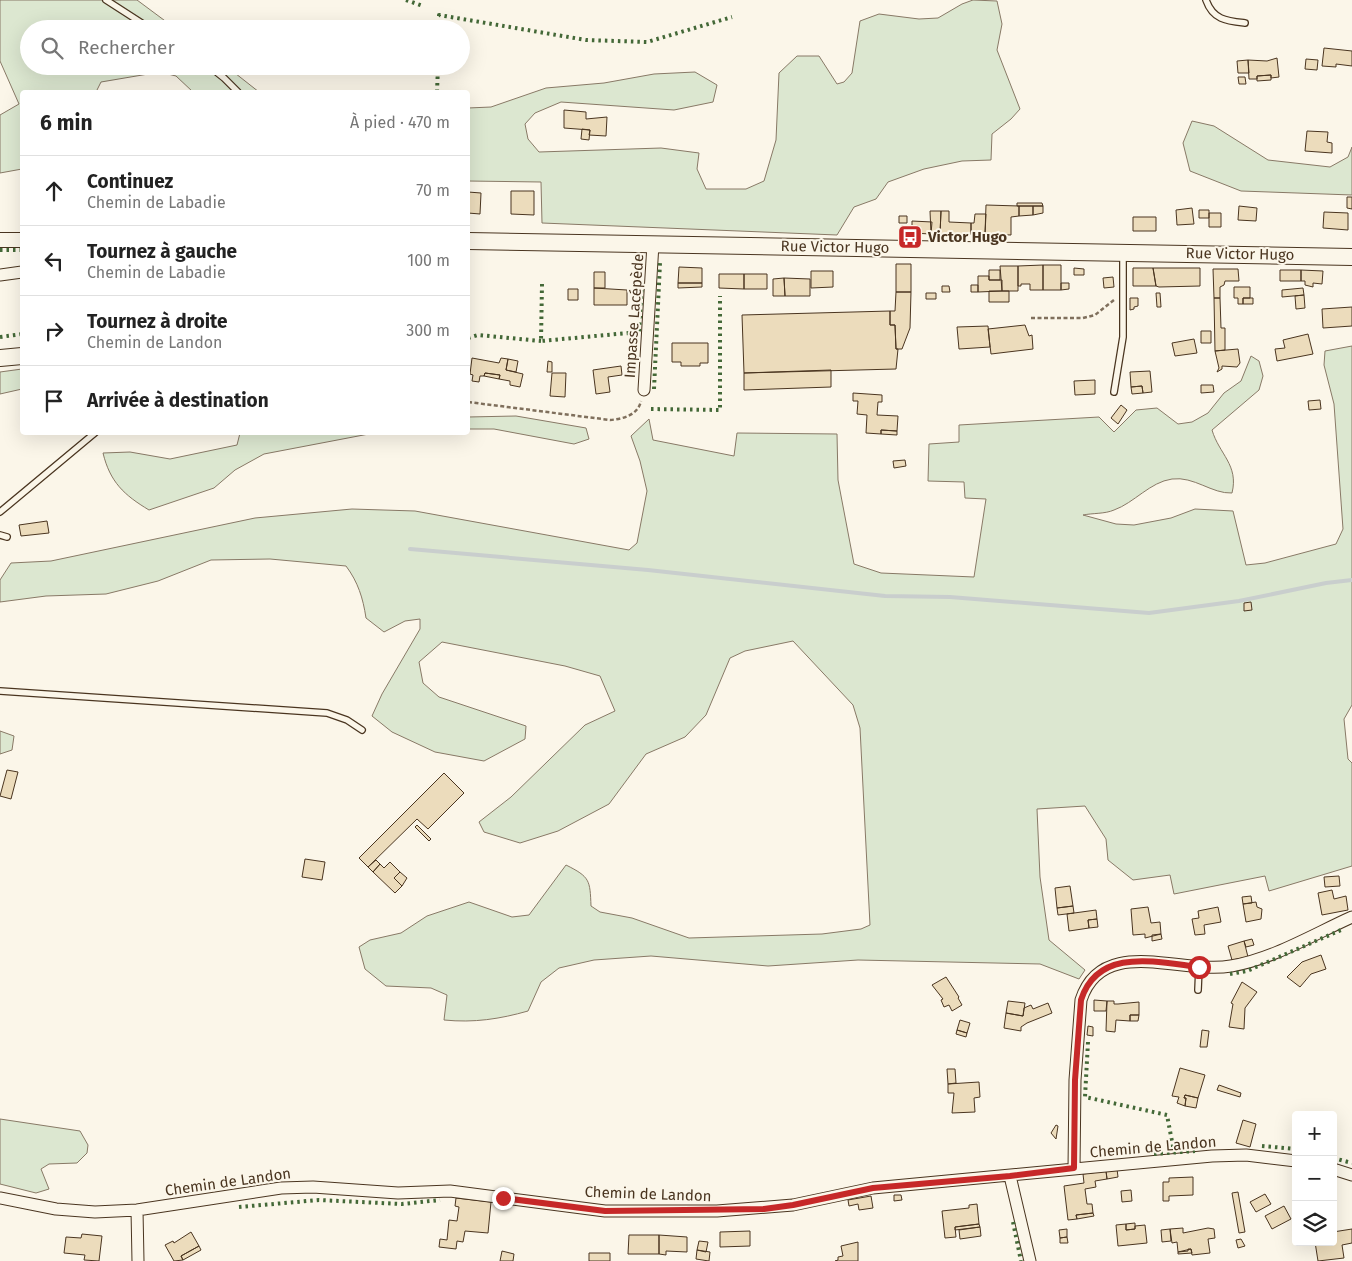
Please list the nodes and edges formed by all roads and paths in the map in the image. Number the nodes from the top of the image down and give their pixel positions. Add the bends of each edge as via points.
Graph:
1 (106, 0) edge
2 (1206, 0) edge
3 (137, 20) edge
4 (1245, 23) dead end
5 (220, 75) edge
6 (236, 90) edge
7 (0, 240) edge
8 (20, 240) edge
9 (470, 241) edge
10 (653, 244) junction
11 (1123, 252) junction
12 (1352, 257) edge
13 (20, 272) edge
14 (0, 275) edge
15 (1123, 292) junction
16 (1031, 318) dead end
17 (20, 356) edge
18 (0, 358) edge
19 (644, 390) joint
20 (1114, 392) dead end
21 (470, 402) edge
22 (92, 435) edge
23 (0, 512) edge
24 (0, 535) edge
25 (7, 537) dead end
26 (0, 691) edge
27 (362, 730) dead end
28 (1352, 917) edge
29 (1199, 967) junction
30 (1198, 990) dead end
31 (1292, 1161) edge
32 (1074, 1168) junction
33 (1337, 1170) edge
34 (1352, 1175) edge
35 (1010, 1176) junction
36 (0, 1198) edge
37 (137, 1210) junction
38 (138, 1261) edge
39 (1030, 1261) edge

1 - 3 lane
2 - 4 lane via 1208,7 1222,20
5 - 6 lane
7 - 8 street
9 - 10 main road, Rue Victor Hugo
10 - 11 main road, Rue Victor Hugo
10 - 19 street, Impasse Lacépède
11 - 12 main road, Rue Victor Hugo
11 - 15 lane
13 - 14 street
15 - 16 path via 1095,315
15 - 20 lane via 1123,337
17 - 18 main road
19 - 21 path via 640,408 619,420
22 - 23 lane
24 - 25 lane
26 - 27 lane via 328,713
28 - 29 street via 1254,961 1230,967
29 - 30 lane
29 - 32 street via 1151,962 1120,963 1100,970 1085,987 1081,1000 1075,1080
31 - 32 street, Chemin de Landon via 1246,1155 1212,1156
32 - 35 street, Chemin de Landon
33 - 34 street
35 - 37 street, Chemin de Landon via 873,1188 793,1205 717,1211 605,1211 450,1191 398,1193 313,1187 281,1188
35 - 39 street
36 - 37 street, Chemin de Landon via 56,1209 95,1212
37 - 38 street

